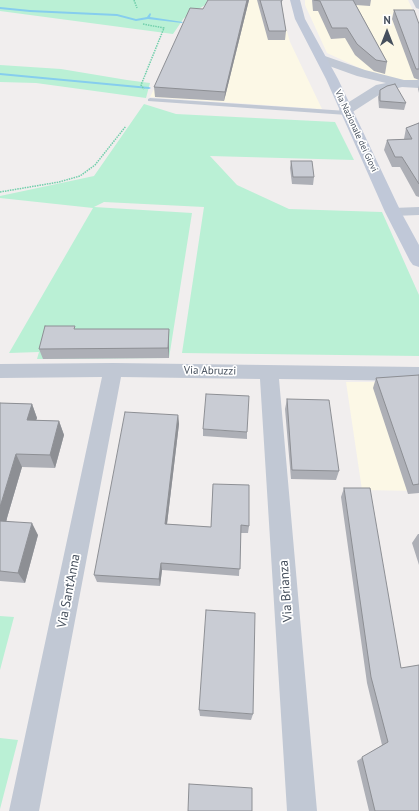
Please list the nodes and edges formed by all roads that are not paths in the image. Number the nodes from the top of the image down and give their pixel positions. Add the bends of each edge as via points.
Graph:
1 (295, 0) edge
2 (416, 0) edge
3 (419, 6) edge
4 (322, 58) junction
5 (361, 73) junction
6 (404, 84) junction
7 (419, 84) edge
8 (334, 85) junction
9 (369, 94) junction
10 (150, 100) road end
11 (346, 111) junction
12 (419, 211) edge
13 (393, 212) junction
14 (419, 261) edge
15 (113, 370) junction
16 (0, 372) edge
17 (269, 372) junction
18 (419, 374) edge
19 (24, 811) edge
20 (302, 811) edge

1 - 4 main road, Via Nazionale dei Giovi via 300,19
2 - 3 street
4 - 5 street
4 - 8 main road, Via Nazionale dei Giovi
5 - 6 street
5 - 8 street via 346,75
6 - 7 street
6 - 9 street via 381,88
8 - 9 street via 354,94
8 - 11 main road, Via Nazionale dei Giovi
9 - 11 street
10 - 11 lane
11 - 13 main road, Via Nazionale dei Giovi
12 - 13 street
13 - 14 main road, Via Nazionale dei Giovi
15 - 16 street, Via Abruzzi
15 - 17 street, Via Abruzzi
15 - 19 street, Via Sant'Anna
17 - 18 street, Via Abruzzi
17 - 20 street, Via Brianza

